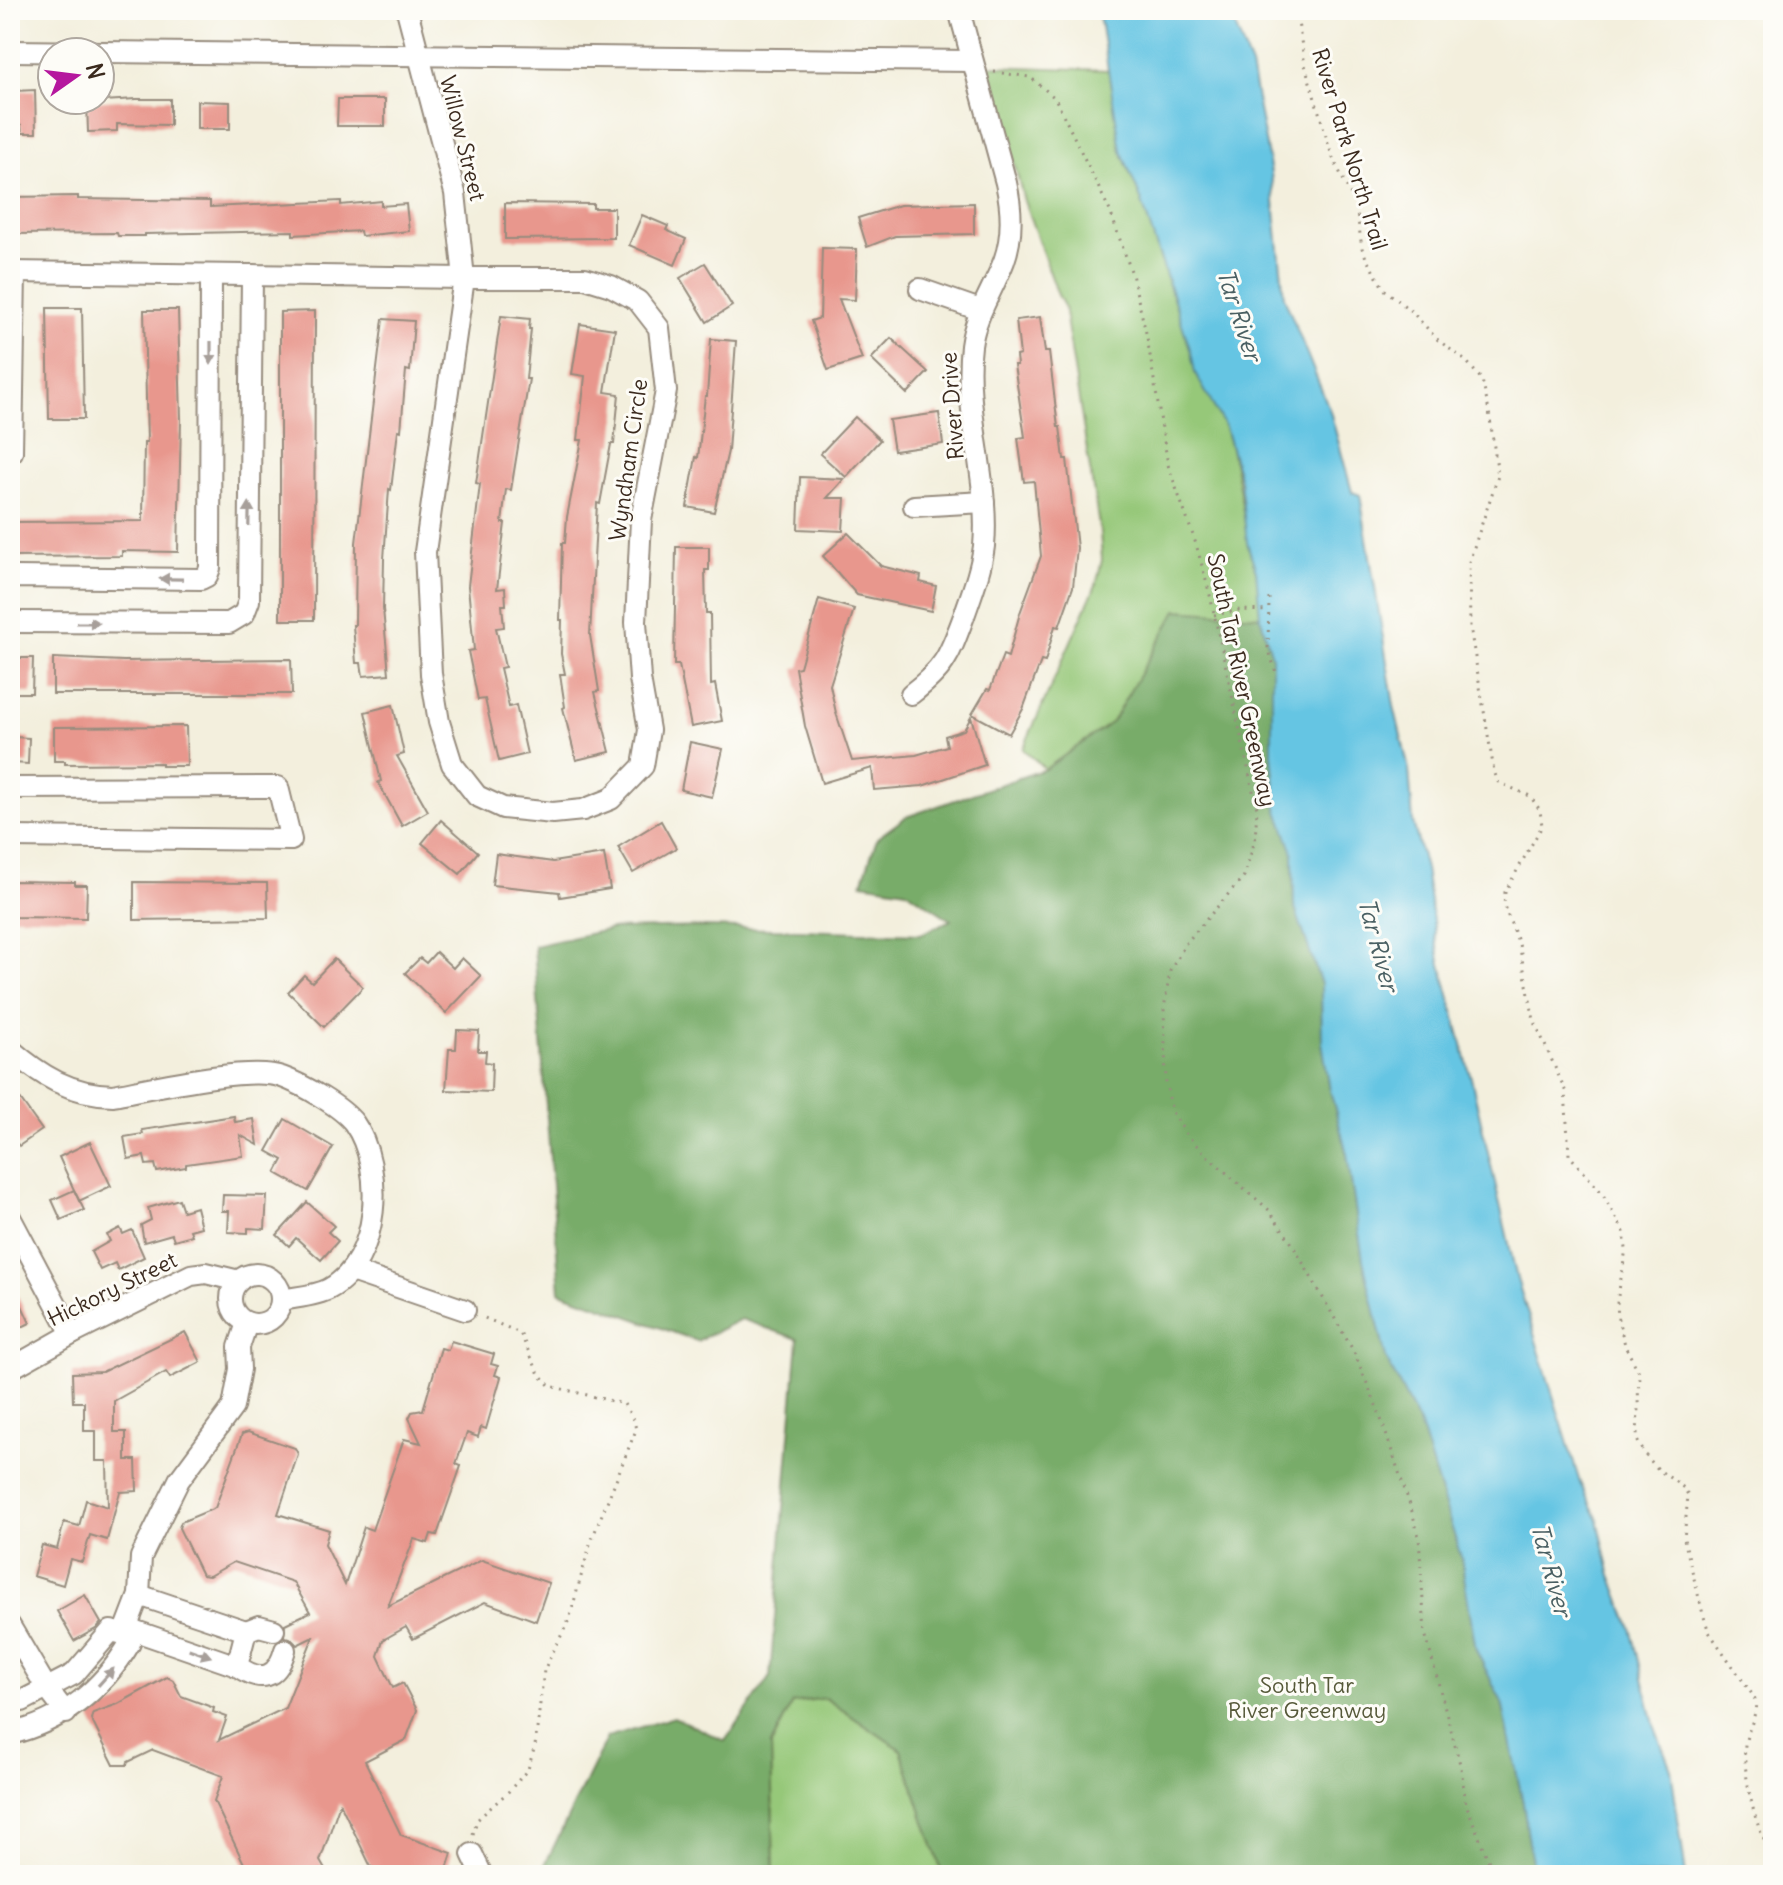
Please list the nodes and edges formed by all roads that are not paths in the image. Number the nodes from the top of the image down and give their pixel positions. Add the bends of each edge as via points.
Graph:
1 (407, 10) edge
2 (959, 10) edge
3 (10, 51) edge
4 (417, 54) junction
5 (972, 61) junction
6 (13, 272) edge
7 (211, 275) junction
8 (252, 275) junction
9 (464, 278) junction
10 (920, 289) dead end
11 (980, 310) junction
12 (10, 452) edge
13 (984, 502) junction
14 (914, 506) dead end
15 (10, 579) edge
16 (10, 622) edge
17 (911, 694) dead end
18 (10, 788) edge
19 (10, 837) edge
20 (10, 1049) edge
21 (10, 1217) edge
22 (351, 1271) junction
23 (239, 1281) junction
24 (282, 1300) junction
25 (465, 1310) road end
26 (247, 1323) junction
27 (72, 1334) junction
28 (10, 1369) edge
29 (139, 1595) junction
30 (10, 1626) edge
31 (274, 1630) dead end
32 (125, 1631) junction
33 (246, 1631) junction
34 (285, 1650) dead end
35 (237, 1666) junction
36 (46, 1687) junction
37 (10, 1703) edge
38 (66, 1713) junction
39 (10, 1734) edge
40 (472, 1854) road end
41 (482, 1875) edge

1 - 4 street, Willow Street
2 - 5 street, River Drive
3 - 4 street
4 - 5 street
4 - 9 street, Willow Street via 455,193
5 - 11 street, River Drive via 1011,208 1005,259
6 - 7 street, Wyndham Circle
6 - 12 street
7 - 8 street, Wyndham Circle
7 -> 15 street via 207,576
8 - 9 street, Wyndham Circle
16 -> 8 street via 229,623 244,614 249,601
9 - 9 street, Wyndham Circle via 425,552 431,674 439,722 452,764 477,796 503,808 583,810 611,799 643,766 649,730 636,622 641,520 666,391 659,328 638,301 585,278
10 - 11 street
11 - 13 street, River Drive via 970,372
13 - 14 street
13 - 17 street, River Drive via 984,547 947,660
18 - 19 street via 278,787 291,840
20 - 22 street via 35,1071 90,1094 258,1072 282,1077 336,1107 362,1137 373,1182 366,1245
21 - 27 street
22 - 24 street via 329,1289
22 - 25 street
23 - 24 street, Hickory Street via 262,1273 277,1283
23 - 26 street via 232,1288 231,1305
23 - 27 street, Hickory Street via 191,1275
24 - 26 street via 270,1320
26 - 29 street via 233,1407 179,1480 141,1557
27 - 28 street, Hickory Street
29 - 32 street
29 - 33 street
30 - 36 street
31 - 33 street via 259,1626
32 -> 35 street
32 - 36 street via 111,1631 74,1674
38 -> 32 street via 118,1664 130,1643
33 - 35 street
34 - 35 street via 281,1667 266,1676 249,1675
36 - 37 street
36 - 38 street
38 - 39 street
40 - 41 street

